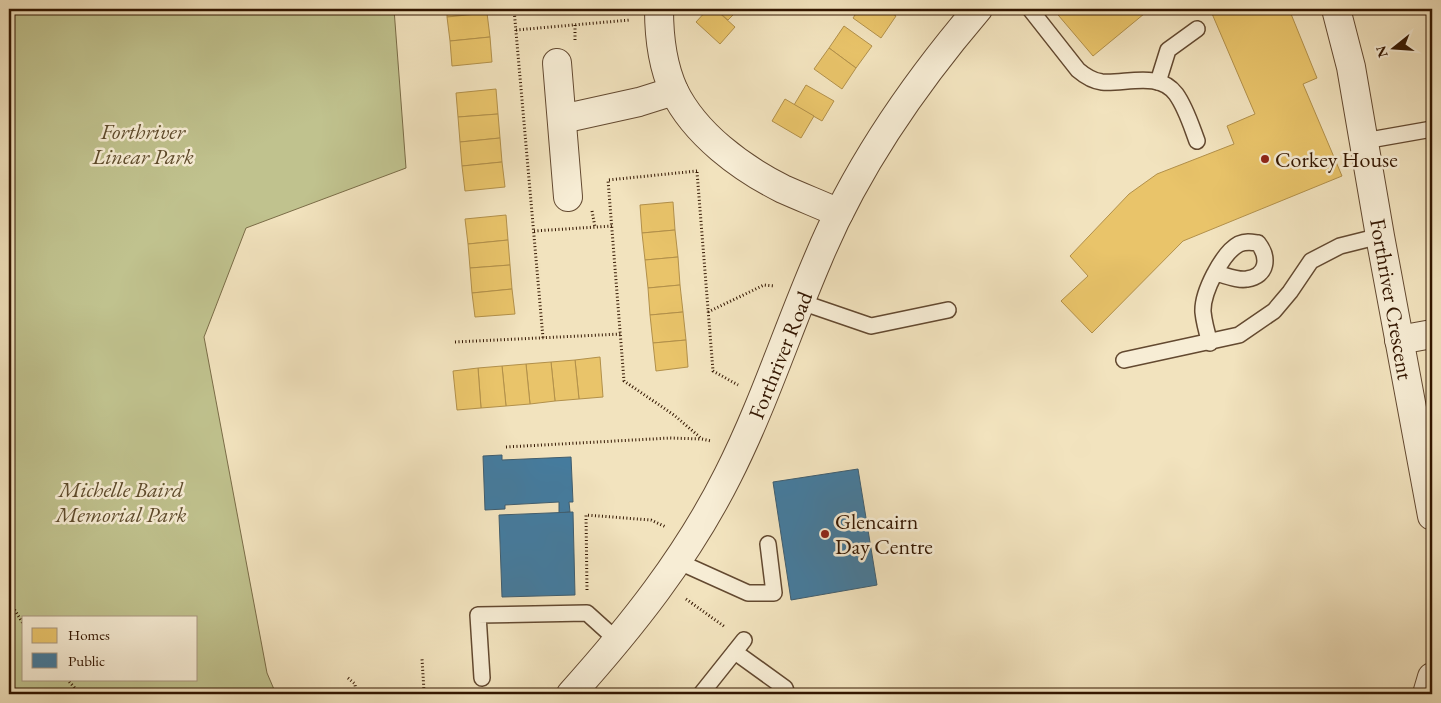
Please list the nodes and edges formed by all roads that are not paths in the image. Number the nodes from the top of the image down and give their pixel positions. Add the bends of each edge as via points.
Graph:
1 (978, 9) edge
2 (1030, 9) edge
3 (1336, 9) edge
4 (659, 13) edge
5 (1198, 29) dead end
6 (557, 63) dead end
7 (1158, 82) junction
8 (674, 91) junction
9 (562, 119) junction
10 (1432, 130) edge
11 (1197, 141) dead end
12 (1364, 141) junction
13 (568, 197) dead end
14 (839, 214) junction
15 (1380, 236) junction
16 (1215, 273) dead end
17 (803, 296) junction
18 (948, 310) dead end
19 (1432, 334) edge
20 (1399, 340) junction
21 (1210, 343) junction
22 (1124, 360) dead end
23 (1432, 516) edge
24 (768, 544) dead end
25 (677, 561) junction
26 (618, 641) junction
27 (482, 678) dead end
28 (571, 694) edge
29 (701, 694) edge
30 (788, 694) edge

1 - 14 street, Forthriver Road via 892,123
2 - 7 lane via 1078,70 1088,78 1101,82
3 - 12 street, Forthriver Crescent via 1351,67
4 - 8 street via 666,66
5 - 7 lane via 1168,50
6 - 9 street
7 - 11 lane via 1175,92 1185,108
8 - 9 street
8 - 14 street via 712,141 742,164 782,188
9 - 13 street
10 - 12 lane
12 - 15 street, Forthriver Crescent
14 - 17 street, Forthriver Road
15 - 20 street, Forthriver Crescent
15 - 21 lane via 1325,252 1311,261 1274,311 1239,335
16 - 21 lane via 1206,292 1203,311
17 - 18 lane via 871,326
17 - 25 street, Forthriver Road via 741,448
19 - 20 street
20 - 23 street, Forthriver Crescent
21 - 22 lane
24 - 25 lane via 774,593 748,593
25 - 26 street, Forthriver Road
26 - 27 lane via 587,613 478,615
26 - 28 street, Forthriver Road
29 - 30 lane via 740,646

